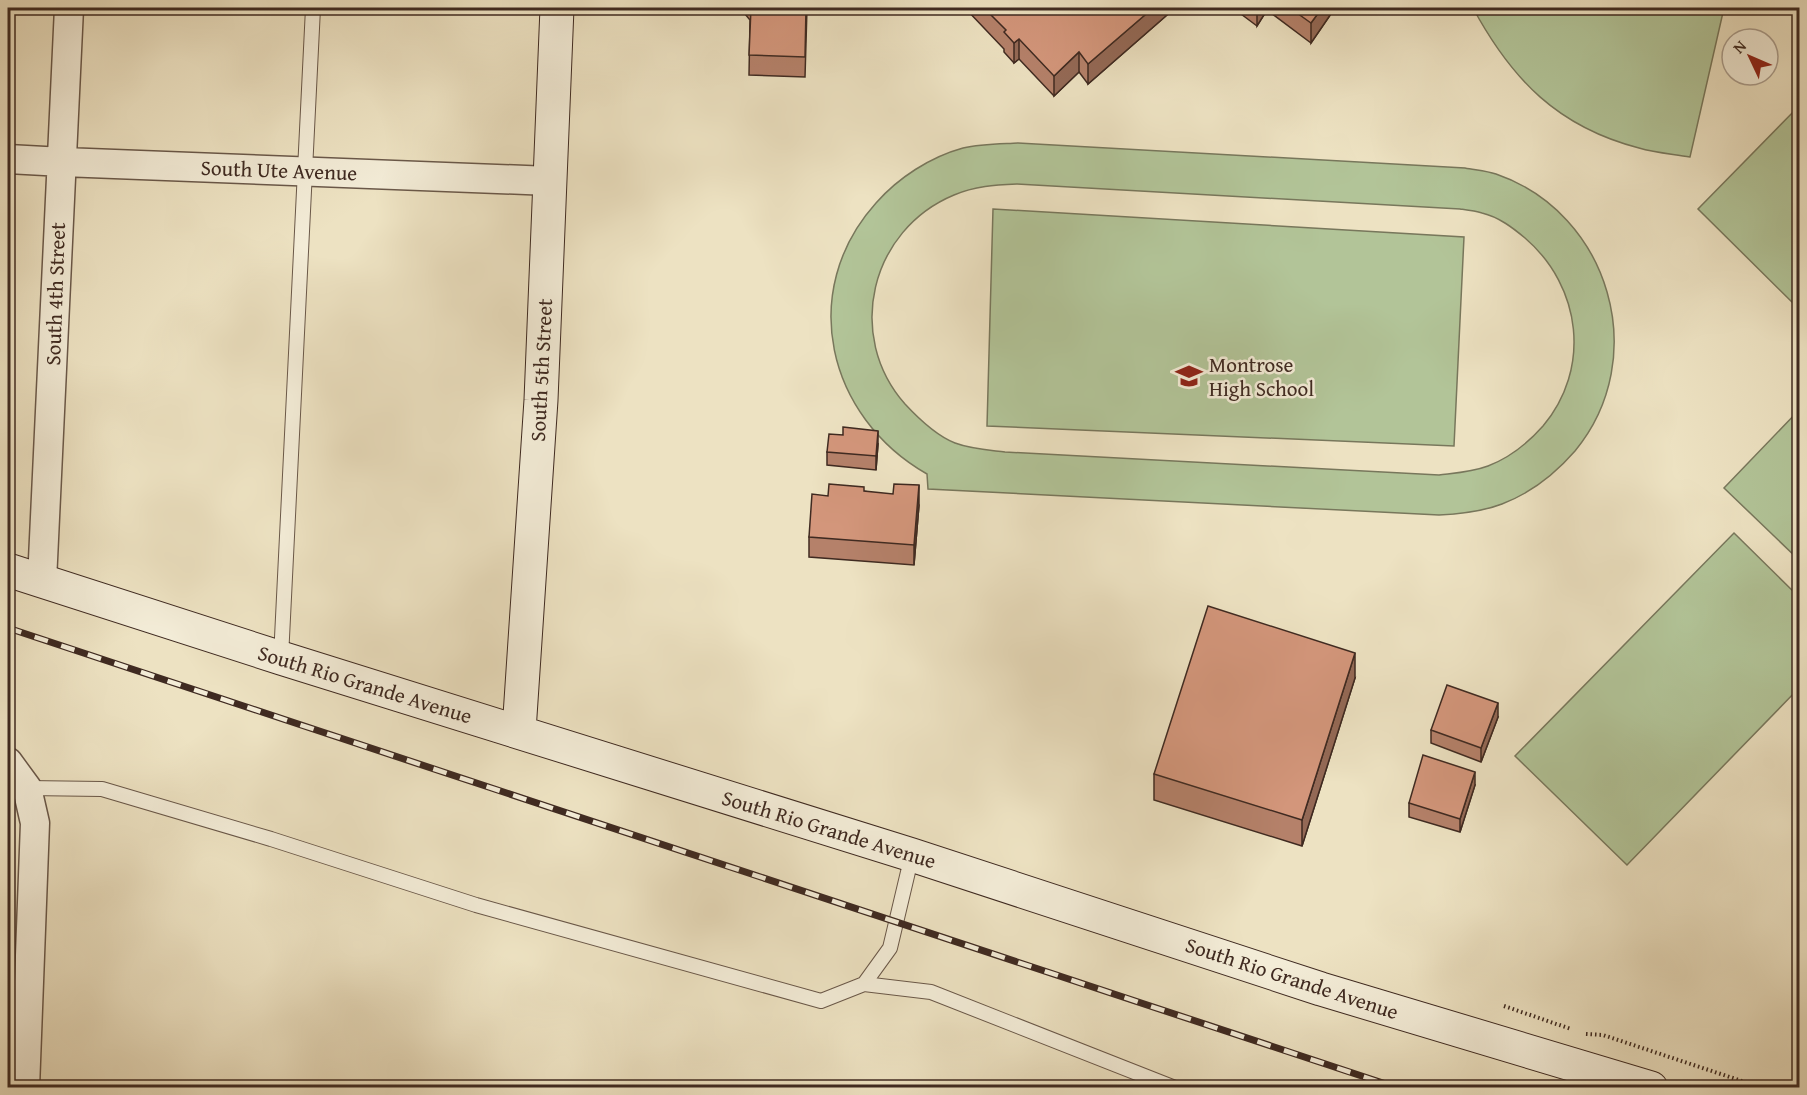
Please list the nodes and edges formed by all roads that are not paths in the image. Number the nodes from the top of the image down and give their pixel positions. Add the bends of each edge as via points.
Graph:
1 (69, 8) edge
2 (313, 8) edge
3 (558, 8) edge
4 (8, 159) edge
5 (63, 162) junction
6 (304, 170) junction
7 (550, 181) junction
8 (8, 570) edge
9 (42, 581) junction
10 (281, 658) junction
11 (519, 731) junction
12 (8, 762) edge
13 (27, 789) junction
14 (912, 855) junction
15 (864, 984) junction
16 (25, 1088) edge
17 (1175, 1088) edge
18 (1651, 1088) edge

1 - 5 street, South 4th Street
2 - 6 lane
3 - 7 street, South 5th Street
4 - 5 street, South Ute Avenue
5 - 6 street, South Ute Avenue
5 - 9 street, South 4th Street
6 - 7 street, South Ute Avenue
6 - 10 lane
7 - 11 street, South 5th Street via 541,400
8 - 9 street, South Rio Grande Avenue
9 - 10 street, South Rio Grande Avenue
10 - 11 street, South Rio Grande Avenue
11 - 14 street, South Rio Grande Avenue
12 - 13 street
13 - 15 lane via 102,789 476,905 820,1001
13 - 16 street via 34,823
14 - 15 lane via 890,948
14 - 18 street, South Rio Grande Avenue via 1321,989
15 - 17 lane via 931,992

